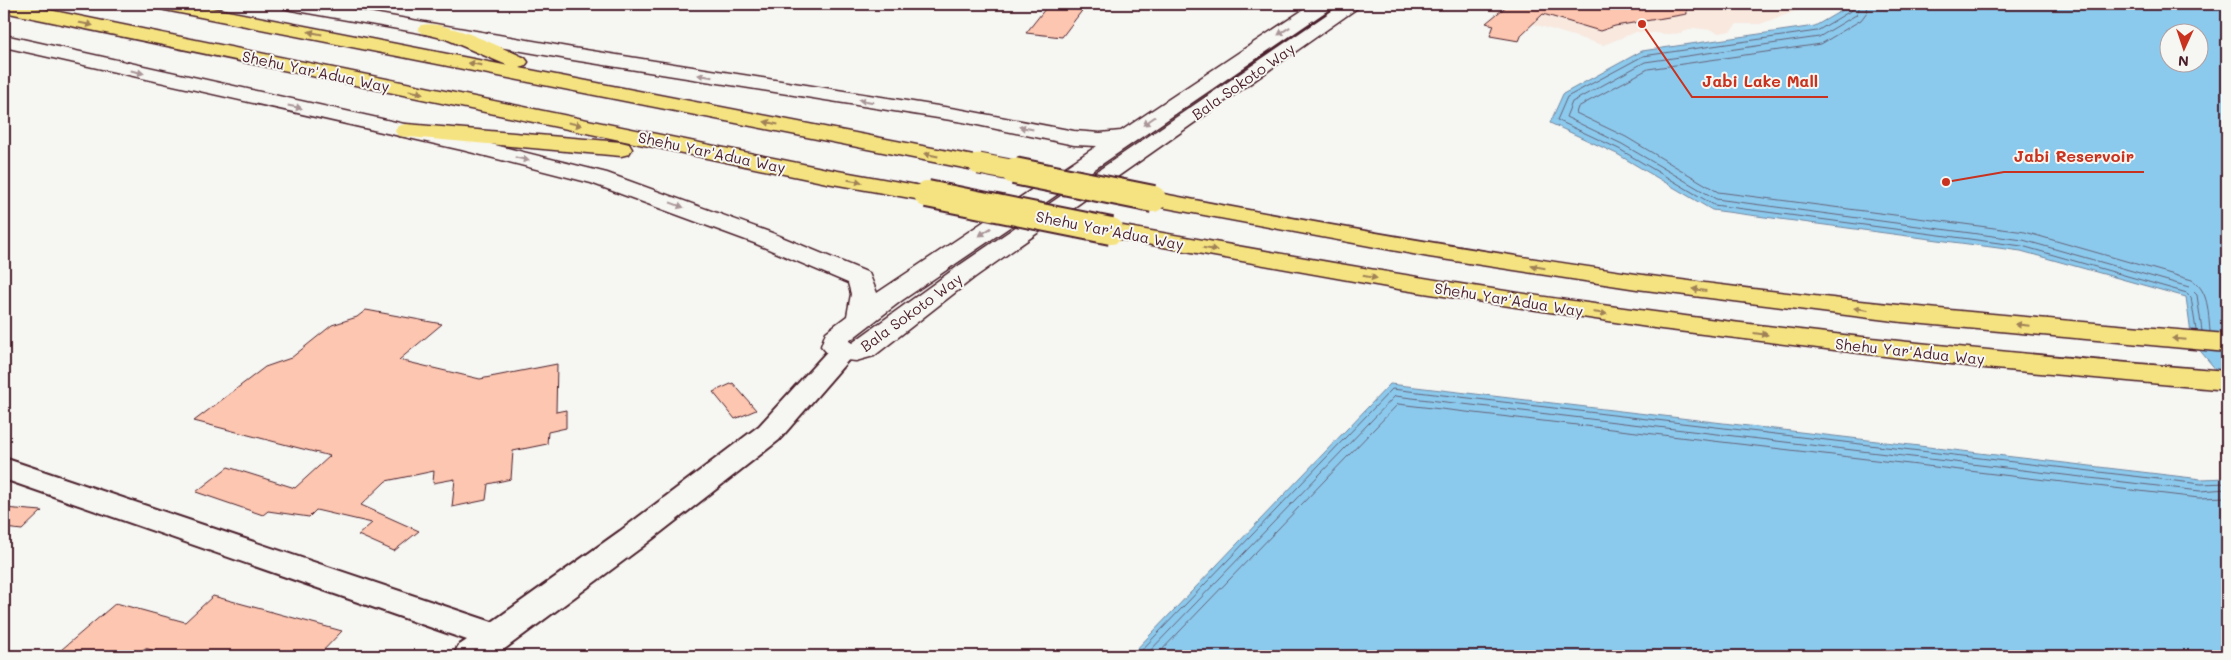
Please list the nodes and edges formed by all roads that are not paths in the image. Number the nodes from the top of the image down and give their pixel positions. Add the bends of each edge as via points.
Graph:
1 (165, 4) edge
2 (291, 4) edge
3 (1324, 4) edge
4 (1354, 4) edge
5 (4, 6) edge
6 (428, 29) junction
7 (4, 41) edge
8 (678, 104) junction
9 (406, 132) junction
10 (1127, 137) junction
11 (1074, 138) junction
12 (1102, 152) junction
13 (827, 176) junction
14 (1101, 178) junction
15 (847, 272) junction
16 (966, 272) junction
17 (905, 286) junction
18 (860, 318) junction
19 (2227, 343) edge
20 (842, 351) junction
21 (2227, 381) edge
22 (4, 468) edge
23 (497, 637) junction
24 (470, 656) edge

8 -> 1 highway
2 - 6 street
3 -> 10 street, Bala Sokoto Way
4 - 14 street, Bala Sokoto Way
5 -> 13 highway, Shehu Yar'Adua Way
6 - 8 highway via 453,35 539,70
11 -> 6 street via 963,116
7 -> 9 street
19 -> 8 highway, bridge via 1863,310 1406,247
9 - 13 highway via 689,155
9 -> 15 street via 599,178
10 - 11 street
10 - 12 street, Bala Sokoto Way
11 - 12 street
12 - 14 street via 1109,165
12 -> 17 street, Bala Sokoto Way
13 -> 21 highway, Shehu Yar'Adua Way, bridge via 1111,231 1579,310 1907,352
14 - 16 street, Bala Sokoto Way
15 - 17 street
15 - 18 street via 860,279 864,286
16 - 17 street via 946,282
16 - 20 street, Bala Sokoto Way via 864,350
17 - 18 street, Bala Sokoto Way
18 - 20 street, Bala Sokoto Way via 836,338 835,346
20 - 23 street via 769,433
22 - 23 street
23 - 24 street

